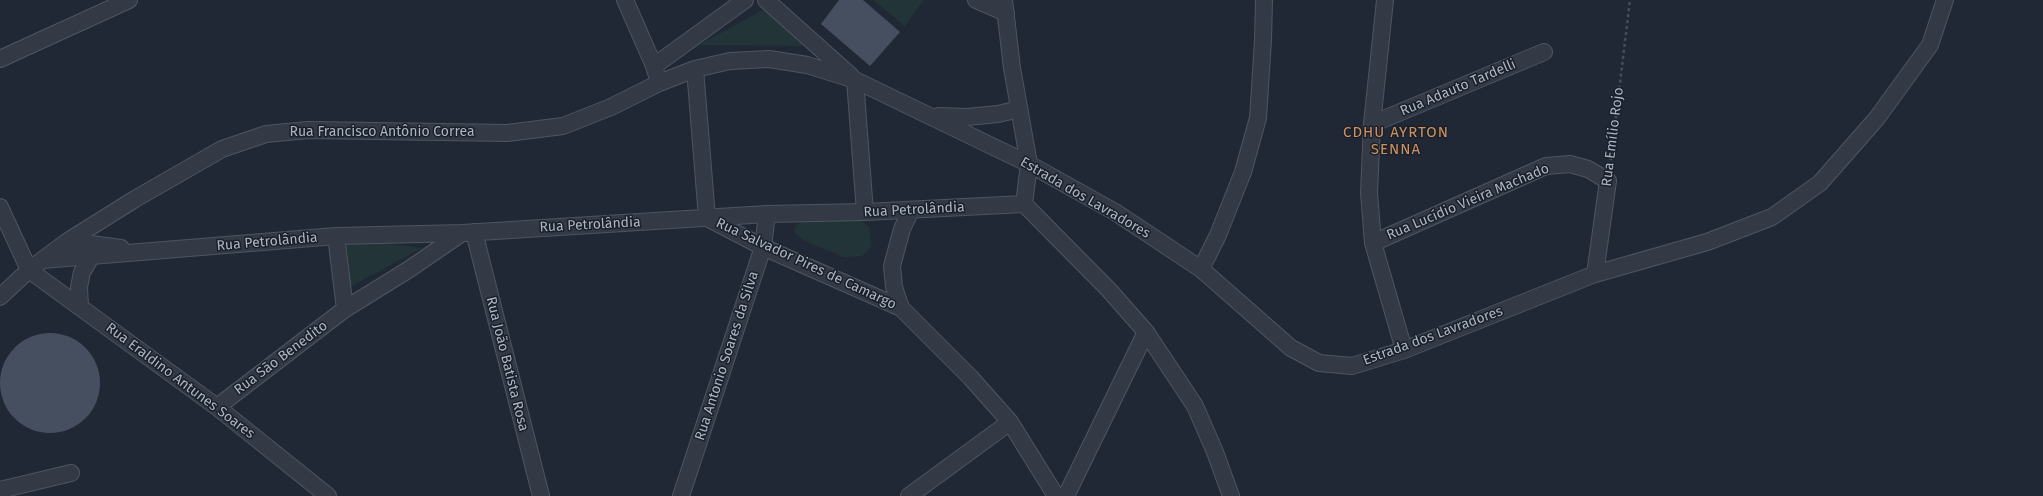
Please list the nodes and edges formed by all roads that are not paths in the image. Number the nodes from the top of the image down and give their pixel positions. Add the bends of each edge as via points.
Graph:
1 (128, 0) edge
2 (625, 0) edge
3 (745, 0) edge
4 (766, 0) edge
5 (976, 0) edge
6 (1264, 0) edge
7 (1385, 0) edge
8 (1944, 0) edge
9 (1005, 6) edge
10 (1544, 52) dead end
11 (0, 59) edge
12 (654, 66) junction
13 (695, 68) junction
14 (855, 80) junction
15 (659, 83) junction
16 (1019, 109) junction
17 (932, 116) junction
18 (1372, 124) junction
19 (1029, 164) junction
20 (1608, 181) joint
21 (1024, 204) junction
22 (0, 207) edge
23 (911, 210) junction
24 (865, 212) junction
25 (767, 214) junction
26 (707, 218) junction
27 (468, 232) junction
28 (336, 236) junction
29 (68, 241) junction
30 (1374, 243) junction
31 (762, 247) junction
32 (156, 252) junction
33 (91, 257) junction
34 (36, 265) junction
35 (1201, 270) junction
36 (1595, 274) junction
37 (0, 297) edge
38 (80, 307) junction
39 (901, 308) junction
40 (345, 309) junction
41 (1146, 332) junction
42 (1404, 350) junction
43 (218, 407) junction
44 (1010, 422) junction
45 (71, 473) dead end
46 (0, 490) edge
47 (328, 496) edge
48 (541, 496) edge
49 (682, 496) edge
50 (909, 496) edge
51 (1056, 496) edge
52 (1066, 496) edge
53 (1231, 496) edge

1 - 11 street
2 - 12 street
3 - 12 street
4 - 14 street
5 - 9 street
6 - 35 street via 1258,118 1243,172
7 - 18 street
8 - 36 street, Estrada dos Lavradores via 1930,45 1877,118 1820,183 1772,217 1708,242
9 - 16 street
10 - 18 street, Rua Adauto Tardelli
12 - 15 street
13 - 14 street, Rua Francisco Antônio Correa via 730,61 769,59 807,65
13 - 15 street, Rua Francisco Antônio Correa
13 - 26 street
14 - 17 street, Estrada dos Lavradores
14 - 24 street
15 - 29 street, Rua Francisco Antônio Correa via 611,107 563,126 507,133 308,130 266,134 222,149
16 - 17 street via 967,117
16 - 19 street
17 - 19 street, Estrada dos Lavradores
18 - 30 street via 1369,193
19 - 21 street
19 - 35 street, Estrada dos Lavradores via 1115,212
20 - 30 street, Rua Lucídio Vieira Machado via 1570,164 1546,166
20 - 36 street, Rua Emílio Rojo
21 - 23 street, Rua Petrolândia
21 - 41 street via 1109,290
22 - 34 street
23 - 24 street, Rua Petrolândia
23 - 39 street via 902,229 892,266 894,287
24 - 25 street, Rua Petrolândia
25 - 26 street, Rua Petrolândia
25 - 31 street, Rua Antonio Soares da Silva
26 - 27 street, Rua Petrolândia
26 - 31 street, Rua Salvador Pires de Camargo
27 - 28 street, Rua Petrolândia
27 - 40 street, Rua São Benedito
27 - 48 street, Rua João Batista Rosa
28 - 32 street, Rua Petrolândia
28 - 40 street
29 - 32 street
29 - 34 street, Rua Francisco Antônio Correa
30 - 42 street
31 - 39 street, Rua Salvador Pires de Camargo
31 - 49 street, Rua Antonio Soares da Silva
32 - 33 street
33 - 34 street
33 - 38 street via 82,272 79,287
34 - 37 street, Rua Francisco Antônio Correa
34 - 38 street, Rua Eraldino Antunes Soares
35 - 42 street, Estrada dos Lavradores via 1292,348 1319,363 1352,366
36 - 42 street, Estrada dos Lavradores
38 - 43 street, Rua Eraldino Antunes Soares
39 - 44 street, Rua Salvador Pires de Camargo via 971,378
40 - 43 street, Rua São Benedito
41 - 52 street
41 - 53 street via 1195,406
43 - 47 street, Rua Eraldino Antunes Soares
44 - 50 street
44 - 51 street, Rua Salvador Pires de Camargo
45 - 46 street

